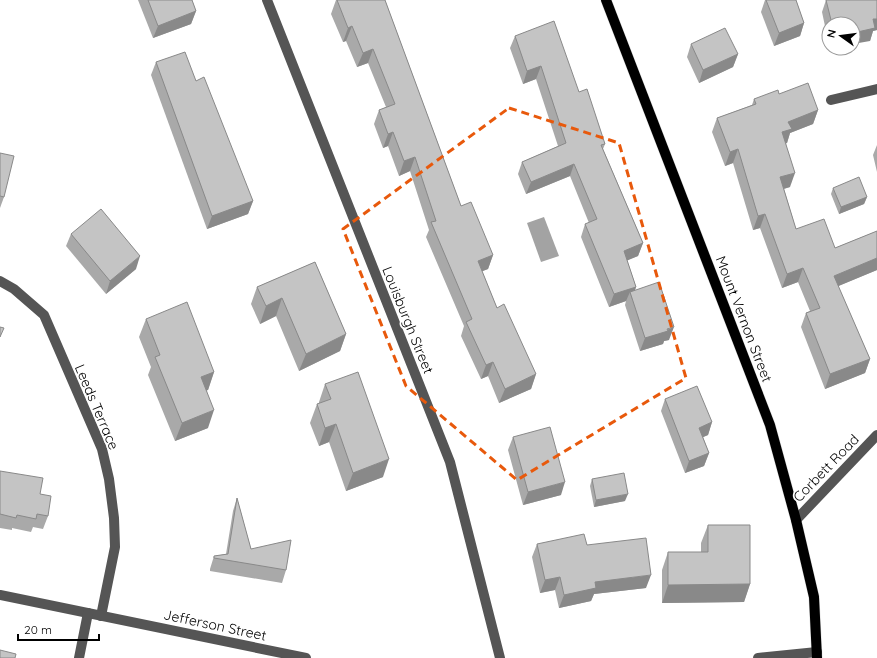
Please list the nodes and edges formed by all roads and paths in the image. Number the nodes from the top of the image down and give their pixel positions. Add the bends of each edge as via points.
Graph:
1 (267, 0) edge
2 (606, 0) edge
3 (877, 89) edge
4 (831, 100) dead end
5 (0, 281) edge
6 (877, 436) edge
7 (796, 520) junction
8 (0, 595) edge
9 (88, 613) junction
10 (101, 616) junction
11 (817, 655) edge
12 (79, 658) edge
13 (306, 658) edge
14 (500, 658) edge
15 (758, 658) edge

1 - 14 street, Louisburgh Street via 450,462
2 - 7 main road, Mount Vernon Street via 770,426
3 - 4 street
5 - 10 street, Leeds Terrace via 14,289 44,315 102,450 109,479 115,547
6 - 7 street, Corbett Road
7 - 11 main road, Mount Vernon Street via 814,597
8 - 9 street, Jefferson Street
9 - 10 street, Jefferson Street
9 - 12 street
10 - 13 street, Jefferson Street
11 - 15 street

